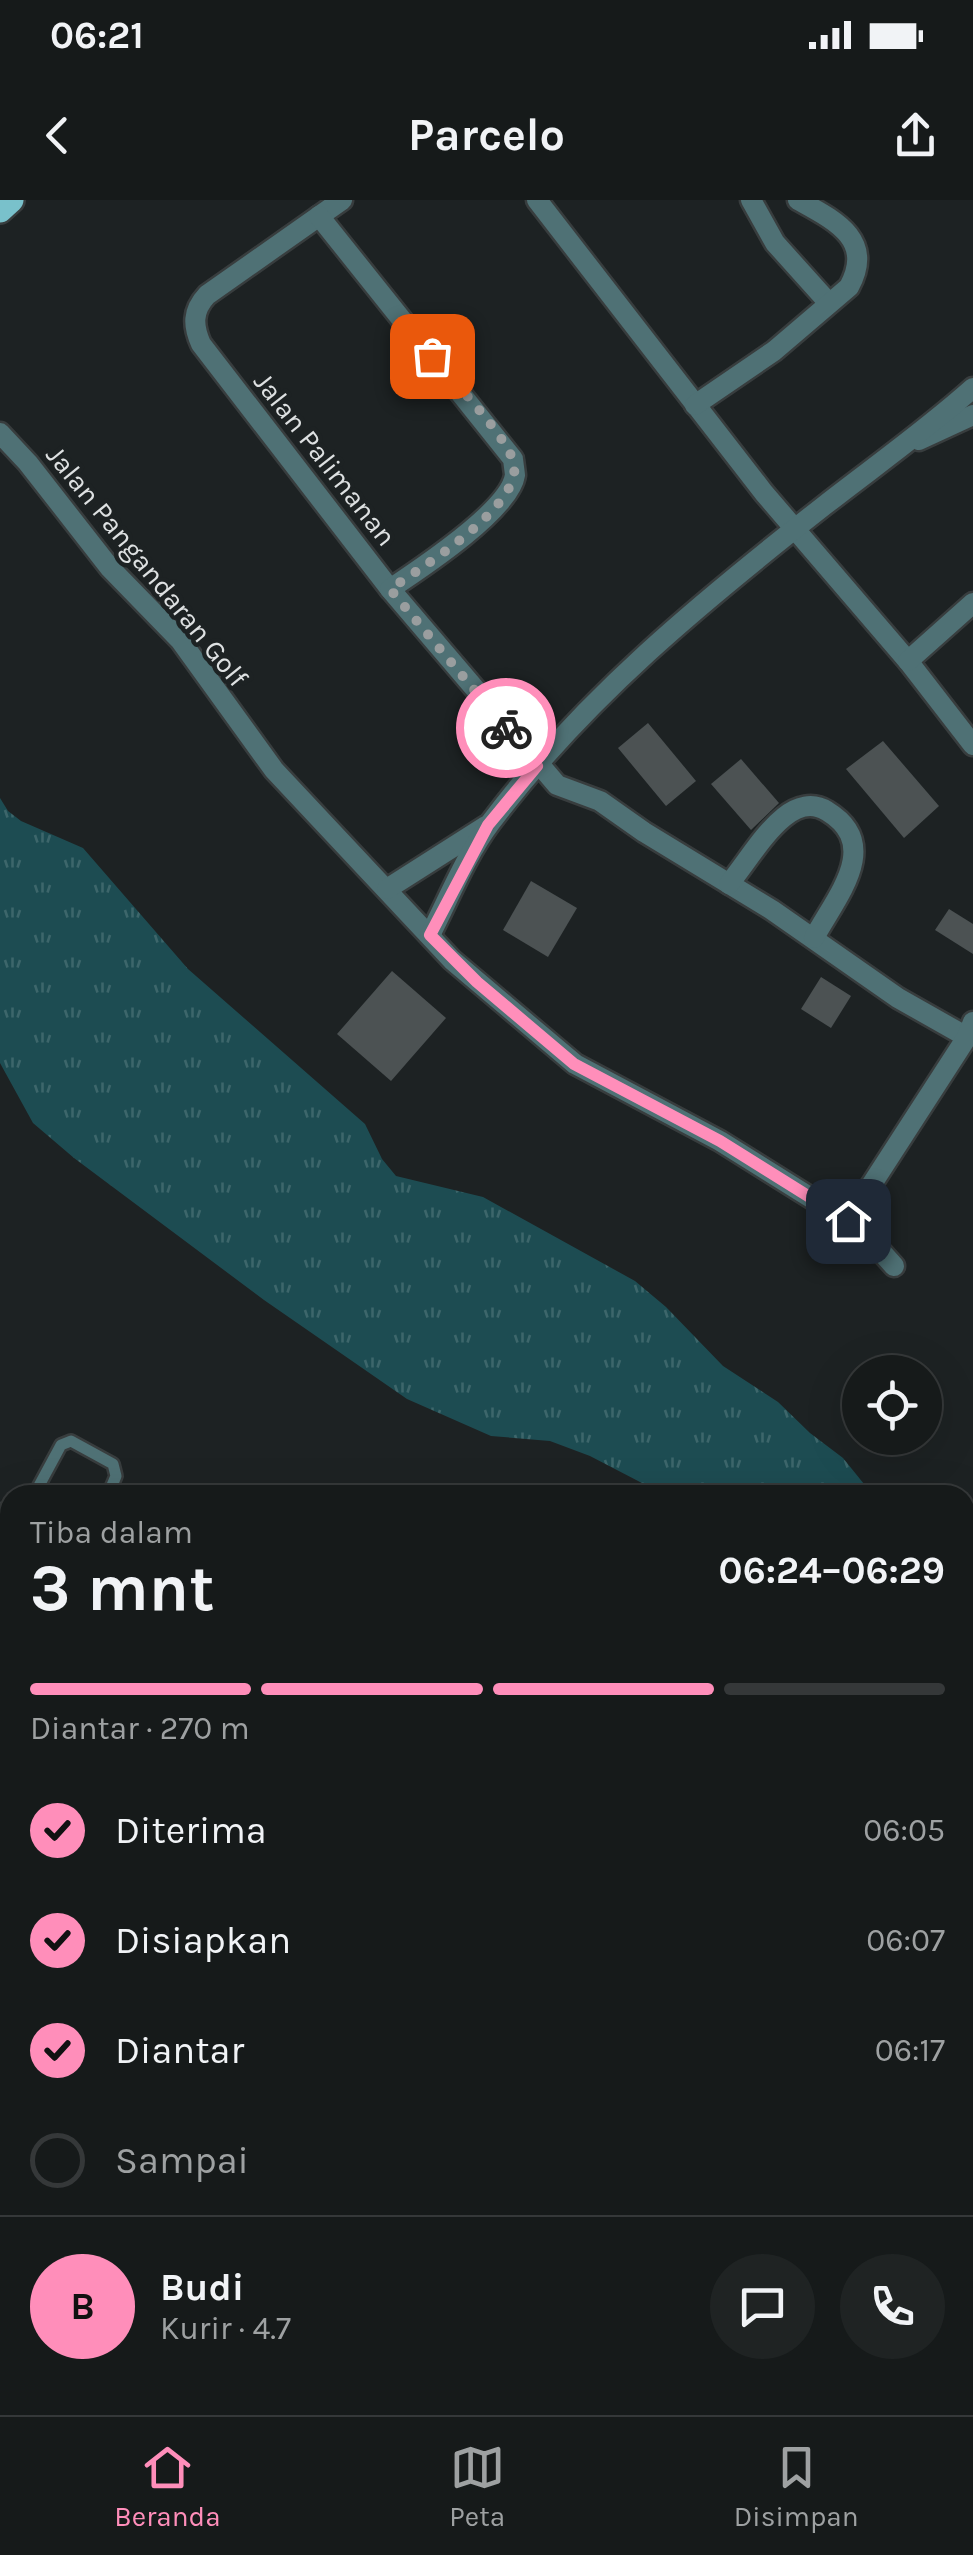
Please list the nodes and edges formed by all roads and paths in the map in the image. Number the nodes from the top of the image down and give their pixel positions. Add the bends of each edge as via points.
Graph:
1 (11, 200) edge
2 (342, 200) edge
3 (537, 200) edge
4 (750, 200) edge
5 (798, 200) edge
6 (0, 210) edge
7 (319, 216) junction
8 (828, 302) junction
9 (973, 388) edge
10 (695, 405) junction
11 (973, 415) edge
12 (0, 433) edge
13 (908, 445) junction
14 (796, 528) junction
15 (390, 589) junction
16 (973, 603) edge
17 (908, 661) junction
18 (973, 745) edge
19 (537, 766) junction
20 (488, 825) junction
21 (730, 884) junction
22 (387, 888) junction
23 (430, 935) junction
24 (814, 938) junction
25 (970, 1029) edge
26 (848, 1221) junction
27 (894, 1266) dead end
28 (39, 1485) edge
29 (112, 1485) edge

1 - 6 main road
2 - 7 street
3 - 10 street
4 - 8 street via 775,244
5 - 8 street via 840,224 858,252 849,286
7 - 15 street via 500,440 516,475 470,532
7 - 15 street, Jalan Palimanan via 216,286 194,319 201,344
8 - 10 street via 774,351
9 - 13 street
10 - 14 street
11 - 13 street
12 - 22 street, Jalan Pangandaran Golf via 110,568 180,640 274,770
13 - 14 street
14 - 17 street
14 - 19 street via 639,658
15 - 19 street, Jalan Palimanan
16 - 17 street
17 - 18 street
19 - 20 street
19 - 21 street, Jalan Palimanan via 556,785 600,800
20 - 22 street
20 - 23 street
21 - 24 street, Jalan Palimanan
21 - 24 street via 784,817 808,805 835,816 852,836 855,856
22 - 23 street, Jalan Pangandaran Golf
23 - 26 street, Jalan Pangandaran Golf via 574,1064 720,1141
24 - 25 street, Jalan Palimanan via 898,998
25 - 26 street
26 - 27 street, Jalan Pangandaran Golf
28 - 29 lane via 60,1445 71,1441 112,1464

